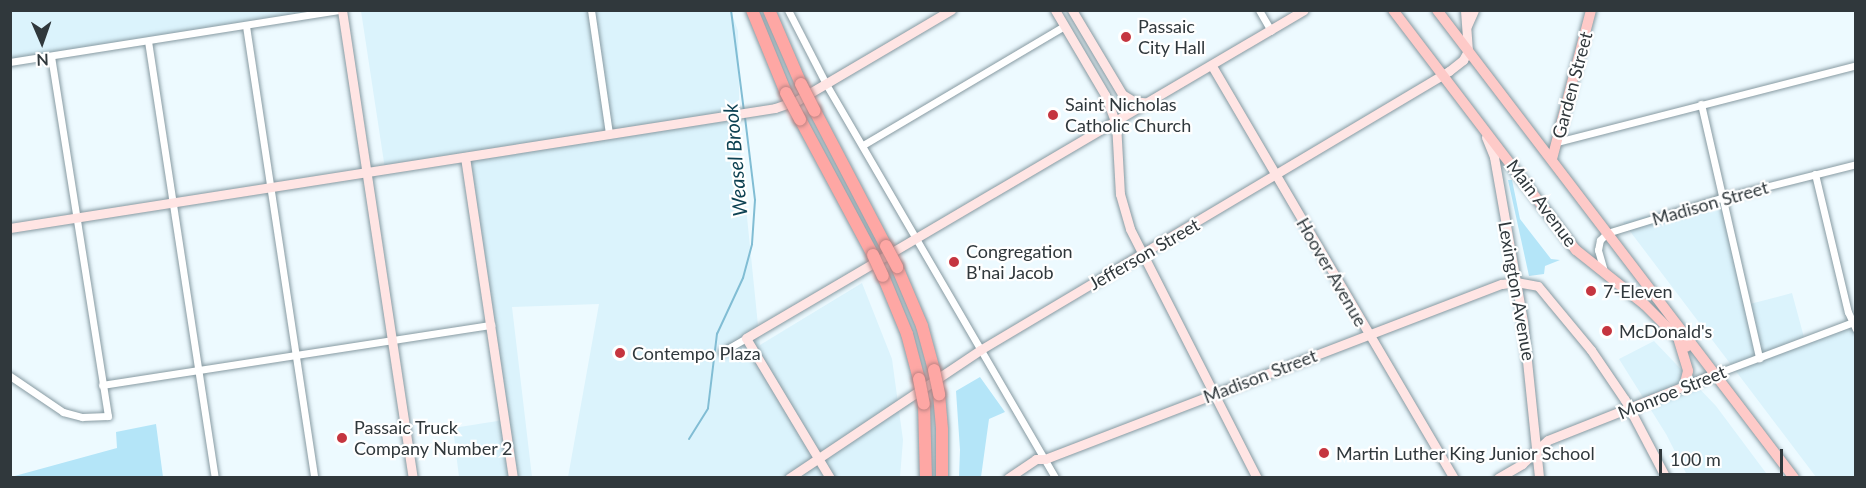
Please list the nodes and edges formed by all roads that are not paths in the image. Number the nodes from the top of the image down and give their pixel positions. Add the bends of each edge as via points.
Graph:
1 (337, 10) edge
2 (342, 10) edge
3 (591, 10) edge
4 (752, 10) edge
5 (769, 10) edge
6 (788, 10) edge
7 (951, 10) edge
8 (1054, 10) edge
9 (1072, 10) edge
10 (1259, 10) edge
11 (1304, 10) edge
12 (1392, 10) edge
13 (1437, 10) edge
14 (1465, 10) edge
15 (1474, 10) edge
16 (1591, 10) edge
17 (246, 26) junction
18 (1064, 26) junction
19 (1466, 28) junction
20 (1271, 31) junction
21 (148, 41) junction
22 (1468, 51) junction
23 (51, 56) junction
24 (10, 62) edge
25 (1856, 65) edge
26 (1212, 66) junction
27 (1443, 75) junction
28 (826, 84) junction
29 (1150, 103) junction
30 (1701, 104) junction
31 (1471, 111) junction
32 (1116, 123) junction
33 (609, 134) junction
34 (1557, 142) junction
35 (863, 145) junction
36 (465, 157) junction
37 (1552, 159) junction
38 (1856, 164) edge
39 (366, 172) junction
40 (1815, 174) junction
41 (1276, 176) junction
42 (269, 187) junction
43 (1721, 198) junction
44 (171, 201) junction
45 (76, 216) junction
46 (10, 228) edge
47 (1607, 233) junction
48 (918, 240) junction
49 (1144, 254) junction
50 (1605, 273) junction
51 (1516, 282) junction
52 (1855, 324) edge
53 (491, 326) junction
54 (1369, 334) junction
55 (1676, 335) junction
56 (746, 338) junction
57 (392, 341) junction
58 (980, 350) junction
59 (722, 352) dead end
60 (295, 355) junction
61 (1759, 358) junction
62 (198, 370) junction
63 (1715, 374) junction
64 (10, 376) edge
65 (102, 385) junction
66 (1684, 387) junction
67 (1214, 393) junction
68 (1630, 409) junction
69 (1537, 450) junction
70 (818, 458) junction
71 (1045, 459) junction
72 (215, 477) edge
73 (314, 477) edge
74 (413, 477) edge
75 (513, 477) edge
76 (789, 477) edge
77 (830, 477) edge
78 (926, 477) edge
79 (942, 477) edge
80 (1008, 477) edge
81 (1055, 477) edge
82 (1257, 477) edge
83 (1454, 477) edge
84 (1498, 477) edge
85 (1539, 477) edge
86 (1666, 477) edge
87 (1794, 477) edge

1 - 17 street
2 - 39 street
3 - 33 street
4 - 78 highway, bridge via 786,93 873,255 903,324 924,404
5 - 79 highway, bridge via 814,111 897,267 918,316 939,394
6 - 28 street
7 - 28 street
8 - 18 street
9 - 29 street via 1122,94 1133,101
10 - 20 street
11 - 20 street
12 - 27 main road, Main Avenue
13 - 22 main road, Main Avenue
14 - 19 street
15 - 19 street
16 - 34 main road, Garden Street
17 - 21 street
17 - 42 street
18 - 32 street via 1105,94
18 - 35 street
19 - 22 street
20 - 26 street
21 - 23 street
21 - 44 street
22 - 27 street, Jefferson Street via 1463,60
22 - 37 main road, Main Avenue
23 - 24 street
23 - 45 street
25 - 30 street
26 - 29 street
26 - 41 street, Hoover Avenue
27 - 31 main road, Main Avenue
27 - 41 street, Jefferson Street
28 - 33 street via 787,105
28 - 35 street
29 - 32 street
30 - 34 street
30 - 43 street
31 - 50 main road, Main Avenue via 1576,250
31 - 51 street, Lexington Avenue via 1494,157
32 - 48 street
32 - 49 street via 1120,194 1130,228
33 - 36 street
34 - 37 main road, Garden Street
35 - 48 street
36 - 39 street
36 - 53 street
37 - 47 main road, Main Avenue
38 - 40 street, Madison Street
39 - 42 street
39 - 57 street
40 - 43 street, Madison Street
40 - 52 street via 1848,312
41 - 49 street, Jefferson Street
41 - 54 street, Hoover Avenue
42 - 44 street
42 - 60 street
43 - 47 street, Madison Street
43 - 61 street
44 - 45 street
44 - 62 street
45 - 46 street
45 - 65 street
47 - 50 street via 1598,249
47 - 63 main road, Main Avenue
48 - 56 street
48 - 58 street
49 - 58 street, Jefferson Street
49 - 67 street
50 - 55 main road, Main Avenue
51 - 54 street, Madison Street
51 - 68 street, Madison Street via 1538,286 1591,350
51 - 69 street, Lexington Avenue via 1531,375
52 - 61 street, Monroe Street
53 - 57 street
53 - 75 street
54 - 67 street, Madison Street
54 - 83 street, Hoover Avenue
55 - 63 main road, Main Avenue
55 - 66 main road via 1688,371
56 - 59 street
56 - 70 street
57 - 60 street
57 - 74 street
58 - 70 street, Jefferson Street
58 - 71 street
60 - 62 street
60 - 73 street
61 - 63 street, Monroe Street
62 - 65 street
62 - 72 street
63 - 66 street, Monroe Street
63 - 87 main road, Main Avenue
64 - 65 street via 58,409 82,417 108,416
66 - 68 street, Monroe Street
67 - 71 street, Madison Street
67 - 82 street
68 - 69 street, Monroe Street via 1548,440
68 - 86 street
69 - 84 street, Monroe Street
69 - 85 street, Lexington Avenue
70 - 76 street, Jefferson Street
70 - 77 street
71 - 80 street, Madison Street via 1036,459
71 - 81 street

